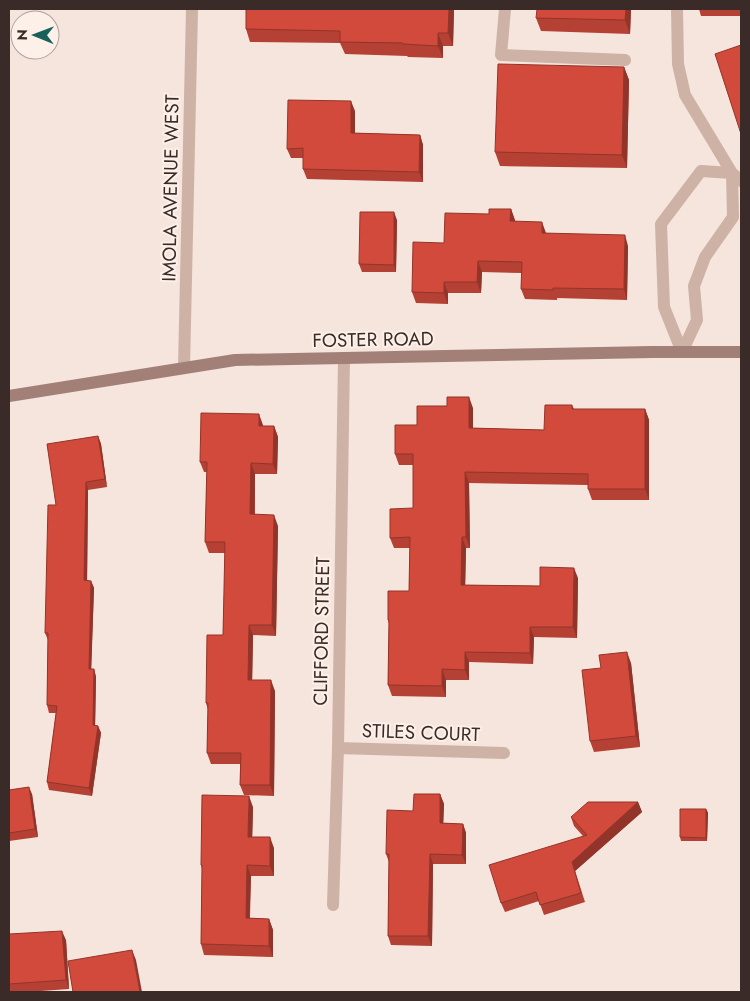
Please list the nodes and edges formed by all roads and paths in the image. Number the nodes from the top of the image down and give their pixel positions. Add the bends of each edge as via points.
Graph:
1 (192, 9) edge
2 (505, 9) edge
3 (677, 9) edge
4 (625, 60) dead end
5 (737, 177) edge
6 (682, 352) junction
7 (741, 352) edge
8 (344, 358) junction
9 (184, 368) junction
10 (9, 396) edge
11 (338, 748) junction
12 (504, 753) dead end
13 (333, 905) dead end

1 - 9 street, IMOLA AVENUE WEST
2 - 4 street via 501,55
3 - 5 street via 678,64 685,95
5 - 6 street via 733,217 705,257 694,286 696,320
5 - 6 street via 701,171 661,224 664,307
6 - 7 street, FOSTER ROAD
6 - 8 street, FOSTER ROAD
8 - 9 street, FOSTER ROAD via 234,360
8 - 11 street, CLIFFORD STREET
9 - 10 street, FOSTER ROAD
11 - 12 street, STILES COURT
11 - 13 street, CLIFFORD STREET

